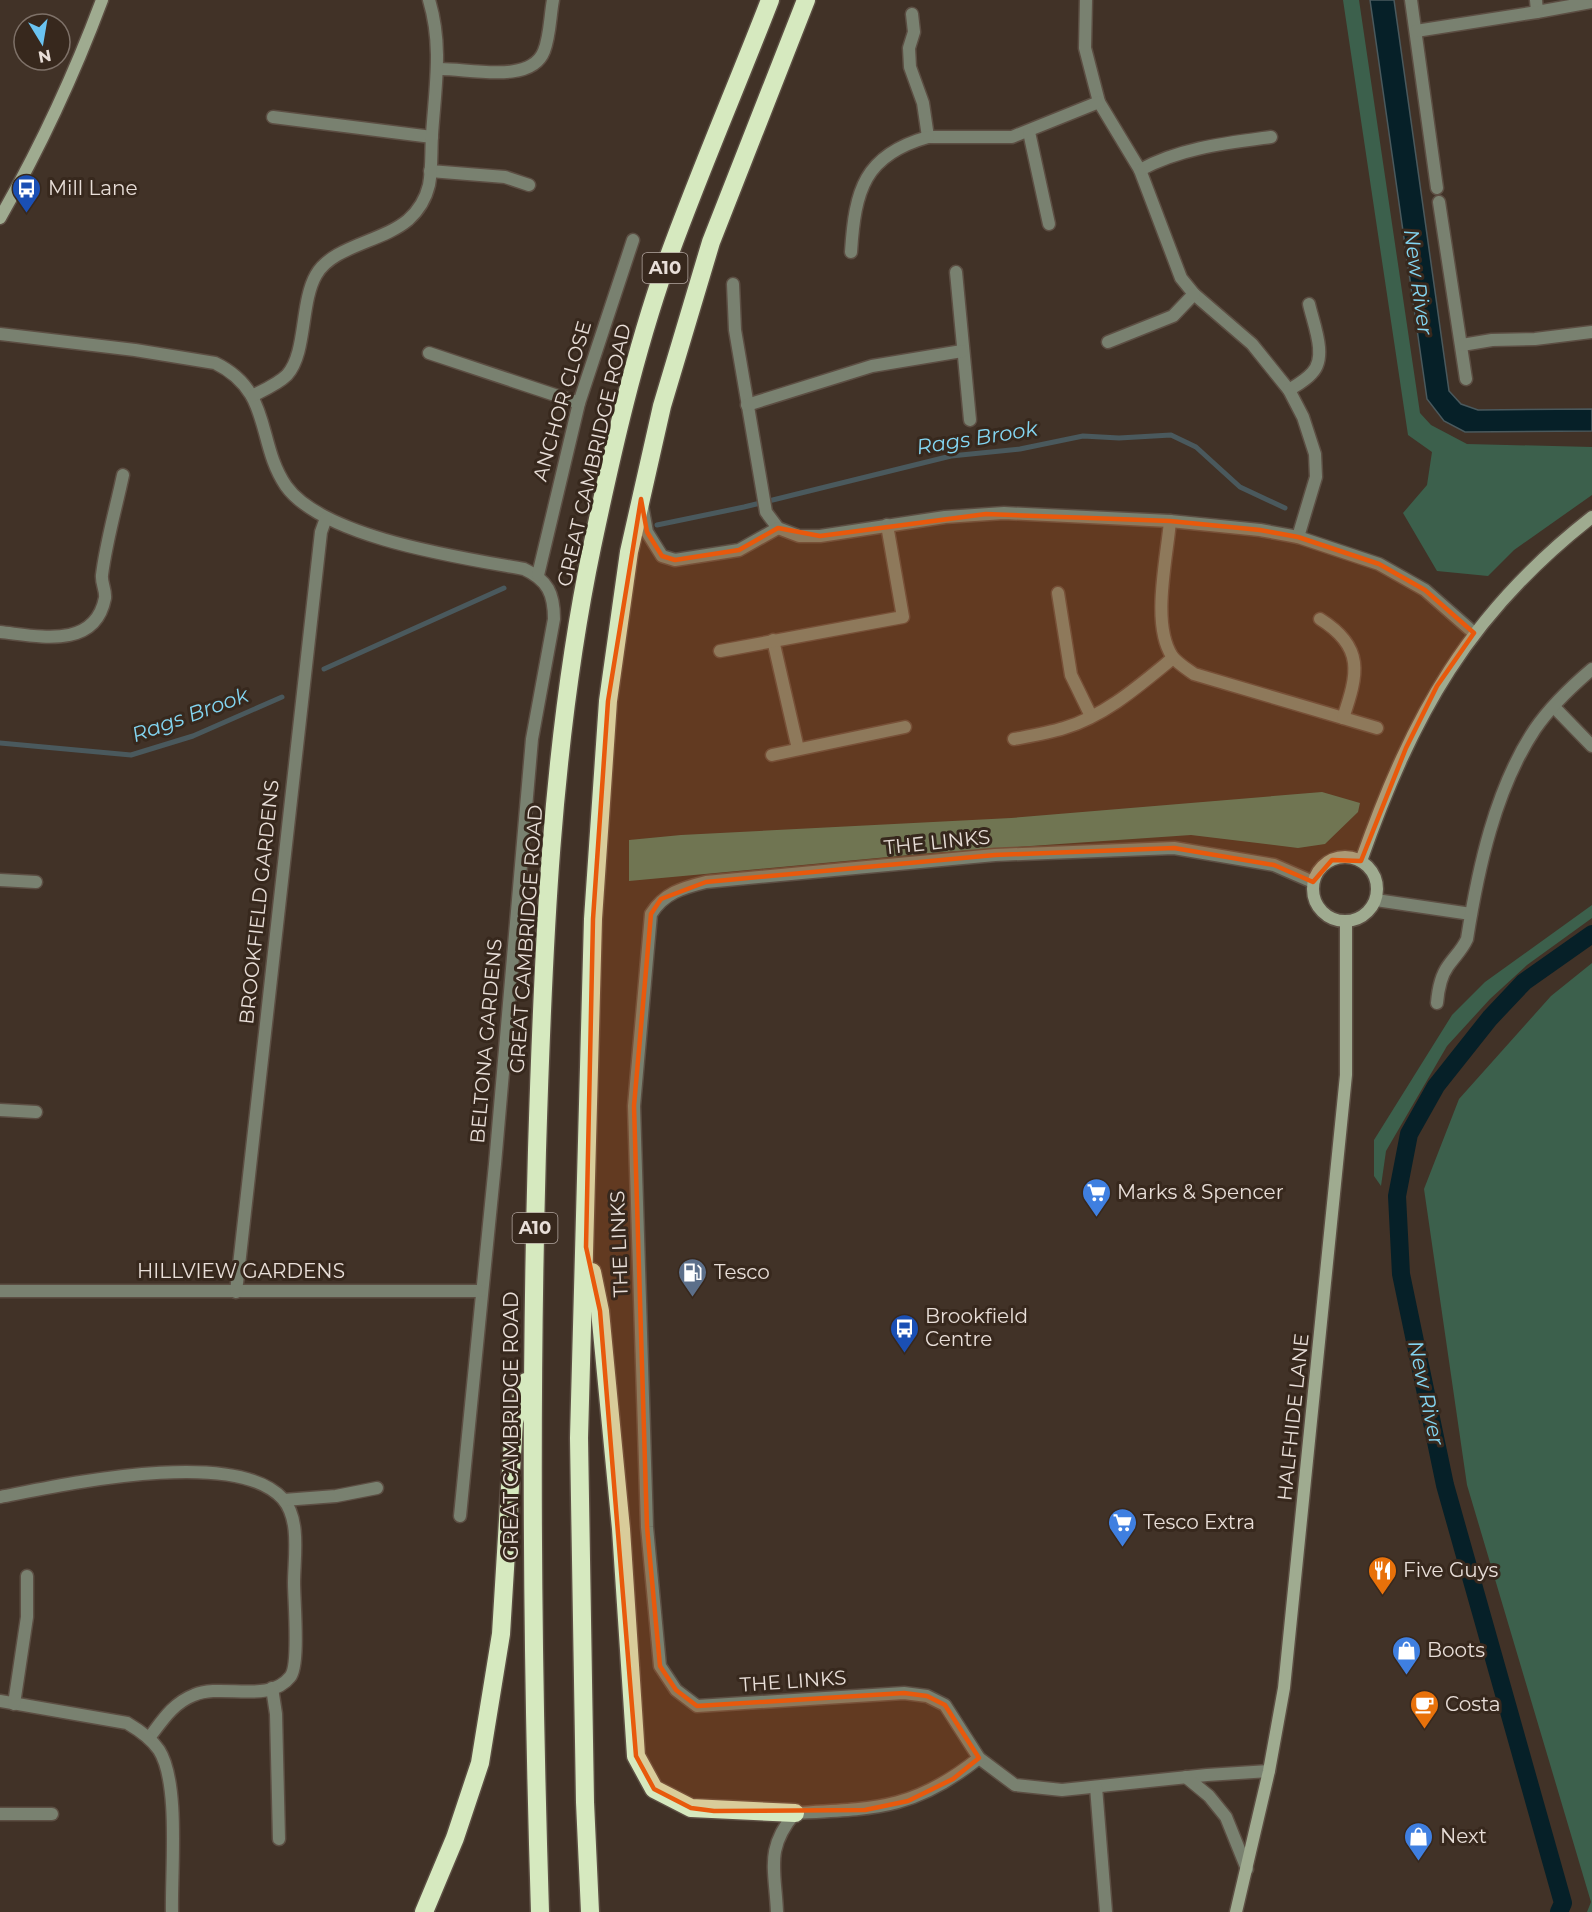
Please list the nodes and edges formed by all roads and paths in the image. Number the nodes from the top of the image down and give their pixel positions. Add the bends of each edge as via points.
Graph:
1 (102, 0) edge
2 (429, 0) edge
3 (553, 0) edge
4 (770, 0) edge
5 (806, 0) edge
6 (1086, 0) edge
7 (1411, 0) edge
8 (1592, 2) edge
9 (1537, 6) edge
10 (912, 14) dead end
11 (1416, 31) junction
12 (438, 69) junction
13 (1099, 102) junction
14 (273, 117) dead end
15 (1029, 132) junction
16 (432, 137) junction
17 (928, 137) junction
18 (1271, 137) dead end
19 (1140, 170) junction
20 (430, 171) junction
21 (529, 185) dead end
22 (1437, 188) dead end
23 (1439, 202) dead end
24 (0, 218) edge
25 (1049, 224) dead end
26 (633, 240) dead end
27 (851, 252) dead end
28 (956, 272) dead end
29 (733, 284) dead end
30 (1194, 294) junction
31 (1309, 304) dead end
32 (1592, 332) edge
33 (0, 334) edge
34 (1108, 342) dead end
35 (1462, 345) junction
36 (962, 351) junction
37 (429, 353) dead end
38 (1466, 379) dead end
39 (1289, 390) junction
40 (252, 396) junction
41 (579, 403) junction
42 (747, 405) junction
43 (970, 420) dead end
44 (123, 475) dead end
45 (641, 499) junction
46 (1592, 517) edge
47 (326, 518) junction
48 (1170, 521) junction
49 (887, 525) junction
50 (778, 528) junction
51 (1298, 537) junction
52 (538, 575) junction
53 (1058, 593) dead end
54 (1320, 619) dead end
55 (0, 632) edge
56 (1474, 633) junction
57 (773, 640) junction
58 (720, 651) dead end
59 (1173, 658) junction
60 (1592, 669) edge
61 (1554, 707) junction
62 (1091, 716) junction
63 (1343, 718) junction
64 (905, 727) dead end
65 (1377, 728) dead end
66 (1014, 739) dead end
67 (1592, 746) edge
68 (798, 749) junction
69 (772, 755) dead end
70 (1361, 861) junction
71 (0, 880) edge
72 (36, 882) dead end
73 (1313, 882) junction
74 (1376, 900) junction
75 (1471, 914) junction
76 (1346, 922) junction
77 (1437, 1003) dead end
78 (0, 1110) edge
79 (36, 1112) dead end
80 (586, 1246) junction
81 (0, 1291) edge
82 (481, 1291) junction
83 (236, 1292) junction
84 (532, 1362) junction
85 (377, 1488) dead end
86 (0, 1497) edge
87 (284, 1500) junction
88 (460, 1516) dead end
89 (27, 1576) dead end
90 (272, 1688) junction
91 (0, 1701) edge
92 (14, 1704) junction
93 (149, 1738) junction
94 (979, 1758) junction
95 (1269, 1772) junction
96 (1186, 1777) junction
97 (1096, 1787) junction
98 (795, 1813) junction
99 (0, 1814) edge
100 (52, 1814) dead end
101 (279, 1839) dead end
102 (1248, 1869) junction
103 (172, 1912) edge
104 (424, 1912) edge
105 (540, 1912) edge
106 (590, 1912) edge
107 (777, 1912) edge
108 (1106, 1912) edge
109 (1236, 1912) edge

1 - 24 main road via 54,113
2 - 12 street via 437,34
3 - 12 street via 545,50 534,65 518,72
4 - 84 highway, GREAT CAMBRIDGE ROAD / A10 via 666,264 620,426 581,608 561,758 548,916
5 - 45 highway, A10 via 711,242 662,406
6 - 13 street via 1085,48
7 - 11 street
8 - 9 street
9 - 11 street
10 - 17 street via 910,67 923,103
11 - 22 street
12 - 16 street
13 - 15 street
13 - 19 street
14 - 16 street
15 - 17 street via 996,139
15 - 25 street
16 - 20 street
17 - 27 street via 891,152 871,169 854,217
18 - 19 street via 1193,150 1157,160
19 - 30 street via 1181,278
20 - 21 street via 505,177
20 - 40 street via 425,196 408,220 323,265 309,288 293,366 279,382
23 - 35 street
26 - 41 street, ANCHOR CLOSE
28 - 36 street
29 - 42 street via 735,330
30 - 34 street via 1173,316
30 - 39 street via 1252,344
31 - 39 street via 1319,350 1317,365
32 - 35 street
33 - 40 street via 215,363 236,376
35 - 38 street
36 - 42 street via 872,366
36 - 43 street
37 - 41 street
39 - 51 street via 1311,438 1316,468 1313,493
40 - 47 street via 286,485 306,506
41 - 52 street, ANCHOR CLOSE
42 - 50 street via 766,512
44 - 55 street via 101,578 105,596 98,616 84,631 64,638
45 - 50 street via 647,532 662,556 675,560 739,550
45 - 80 highway, A10 via 621,599 608,701 593,919
46 - 56 main road via 1550,550 1501,599
47 - 52 street via 379,537
47 - 83 street, BROOKFIELD GARDENS via 321,532 303,683
48 - 49 street via 1004,513
48 - 51 street
48 - 59 street via 1162,616 1164,639
49 - 50 street via 820,536 799,536
49 - 57 street via 903,616
51 - 56 street via 1379,564 1425,590
52 - 82 street, BELTONA GARDENS via 554,599 554,619 532,739
53 - 62 street via 1071,675
54 - 63 street via 1344,638 1354,661 1354,687
56 - 70 main road via 1437,686 1406,748
57 - 58 street
57 - 68 street
59 - 62 street via 1129,693
59 - 63 street via 1194,674
60 - 61 street
61 - 67 street
61 - 75 street via 1535,729 1493,820
62 - 66 street via 1065,728
63 - 65 street
64 - 68 street
68 - 69 street
70 - 73 main road via 1350,857 1332,860
70 - 74 main road via 1376,878
71 - 72 street
73 - 76 main road via 1318,907 1326,916
73 - 94 street, THE LINKS via 1274,865 1179,848 995,855 706,882 661,899 651,914 634,1106 647,1519 660,1666 676,1690 697,1706 904,1693 927,1696 945,1705
74 - 75 street
74 - 76 main road via 1365,915
75 - 77 street via 1467,939 1446,968
76 - 95 main road, HALFHIDE LANE via 1346,1075 1285,1676
78 - 79 street
80 - 98 highway via 600,1311 621,1528 636,1756 654,1789 691,1808
80 - 106 highway, A10 via 579,1437
81 - 83 street, HILLVIEW GARDENS
82 - 83 street, HILLVIEW GARDENS
82 - 88 street, BELTONA GARDENS
84 - 104 highway via 514,1422 501,1634 480,1763
84 - 105 highway, GREAT CAMBRIDGE ROAD / A10
85 - 87 street
86 - 87 street via 130,1474 180,1471 249,1480
87 - 90 street via 292,1518 297,1662 290,1678
89 - 92 street via 27,1617
90 - 93 street via 195,1694 177,1704
90 - 101 street
91 - 92 street
92 - 93 street via 127,1723
93 - 103 street via 164,1760 169,1780
94 - 97 street, THE LINKS via 1015,1785 1062,1790
94 - 98 street via 953,1779 908,1801 866,1810
95 - 96 street, THE LINKS
95 - 102 main road, HALFHIDE LANE
96 - 97 street, THE LINKS
96 - 102 street via 1226,1817
97 - 108 street
98 - 107 street via 774,1847
99 - 100 street
102 - 109 main road, HALFHIDE LANE

